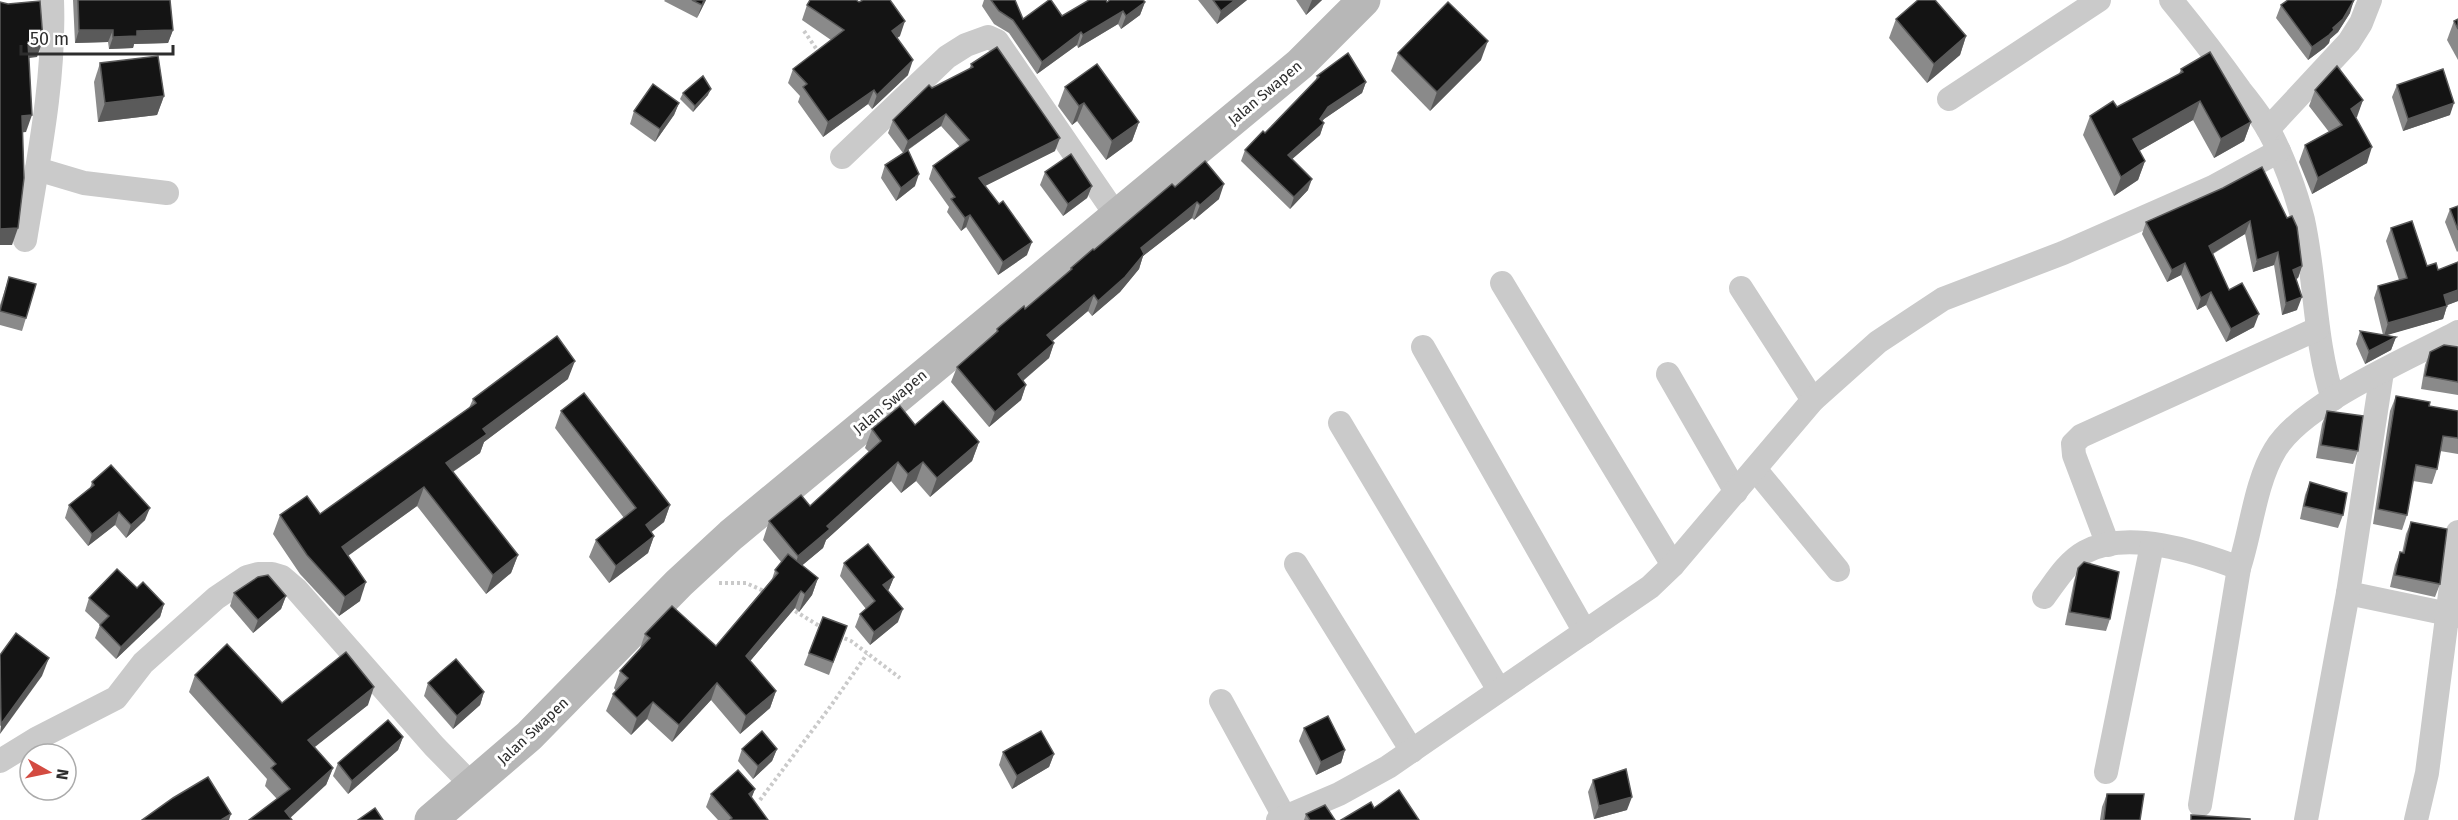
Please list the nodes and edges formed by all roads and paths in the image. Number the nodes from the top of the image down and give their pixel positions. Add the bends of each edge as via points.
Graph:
1 (1364, 0) edge
2 (2099, 0) edge
3 (2171, 0) edge
4 (2370, 0) edge
5 (45, 1) edge
6 (804, 31) dead end
7 (825, 60) edge
8 (1949, 99) dead end
9 (2268, 129) junction
10 (2279, 151) junction
11 (842, 157) dead end
12 (37, 169) junction
13 (167, 194) dead end
14 (1116, 215) junction
15 (26, 240) dead end
16 (1502, 283) dead end
17 (1741, 288) dead end
18 (2317, 329) junction
19 (2458, 332) edge
20 (1423, 347) dead end
21 (2382, 372) junction
22 (1668, 374) dead end
23 (2333, 399) junction
24 (1813, 400) junction
25 (1340, 423) dead end
26 (1755, 469) junction
27 (1736, 492) junction
28 (2458, 532) edge
29 (2108, 545) junction
30 (2152, 545) junction
31 (1296, 564) dead end
32 (1673, 565) junction
33 (2239, 568) junction
34 (1838, 570) dead end
35 (679, 583) junction
36 (2348, 592) junction
37 (772, 596) edge
38 (2044, 597) dead end
39 (789, 607) edge
40 (2452, 615) edge
41 (823, 628) edge
42 (832, 633) edge
43 (1585, 633) junction
44 (867, 654) junction
45 (900, 678) dead end
46 (1499, 690) junction
47 (1221, 701) dead end
48 (1412, 751) junction
49 (0, 761) edge
50 (2106, 772) dead end
51 (473, 786) junction
52 (760, 800) dead end
53 (2200, 805) dead end
54 (1282, 819) edge
55 (431, 820) edge
56 (2306, 820) edge
57 (2416, 820) edge

1 - 14 main road, Jalan Swapen via 1300,64
2 - 8 street
3 - 9 street
4 - 9 street via 2349,42
5 - 12 street via 52,28
6 - 7 path
9 - 10 street
10 - 18 street via 2302,218 2314,281
10 - 24 street via 2213,187 2063,253 1943,299 1878,342
11 - 14 street via 948,57 988,36 997,41
12 - 13 street via 84,183
12 - 15 street
14 - 35 main road, Jalan Swapen via 731,534
16 - 32 street
17 - 24 street
18 - 23 street
18 - 29 street via 2081,436 2073,444
19 - 21 street
20 - 43 street
21 - 23 street
21 - 36 street
22 - 27 street
23 - 33 street via 2290,429 2274,451
24 - 26 street
25 - 46 street
26 - 27 street
26 - 34 street
27 - 32 street
28 - 40 street
29 - 30 street
29 - 38 street via 2085,552 2071,562
30 - 33 street via 2199,554
30 - 50 street
31 - 48 street
32 - 43 street via 1650,587
33 - 53 street
35 - 37 path via 746,583
35 - 51 main road, Jalan Swapen via 529,736
36 - 40 street
36 - 56 street
39 - 41 path
40 - 57 street
42 - 44 path
43 - 46 street
44 - 45 path
44 - 52 path
46 - 48 street
47 - 54 street
48 - 54 street via 1340,794
49 - 51 street via 116,698 143,663 216,598 247,578 267,573 282,577 296,589
51 - 55 main road, Jalan Swapen

